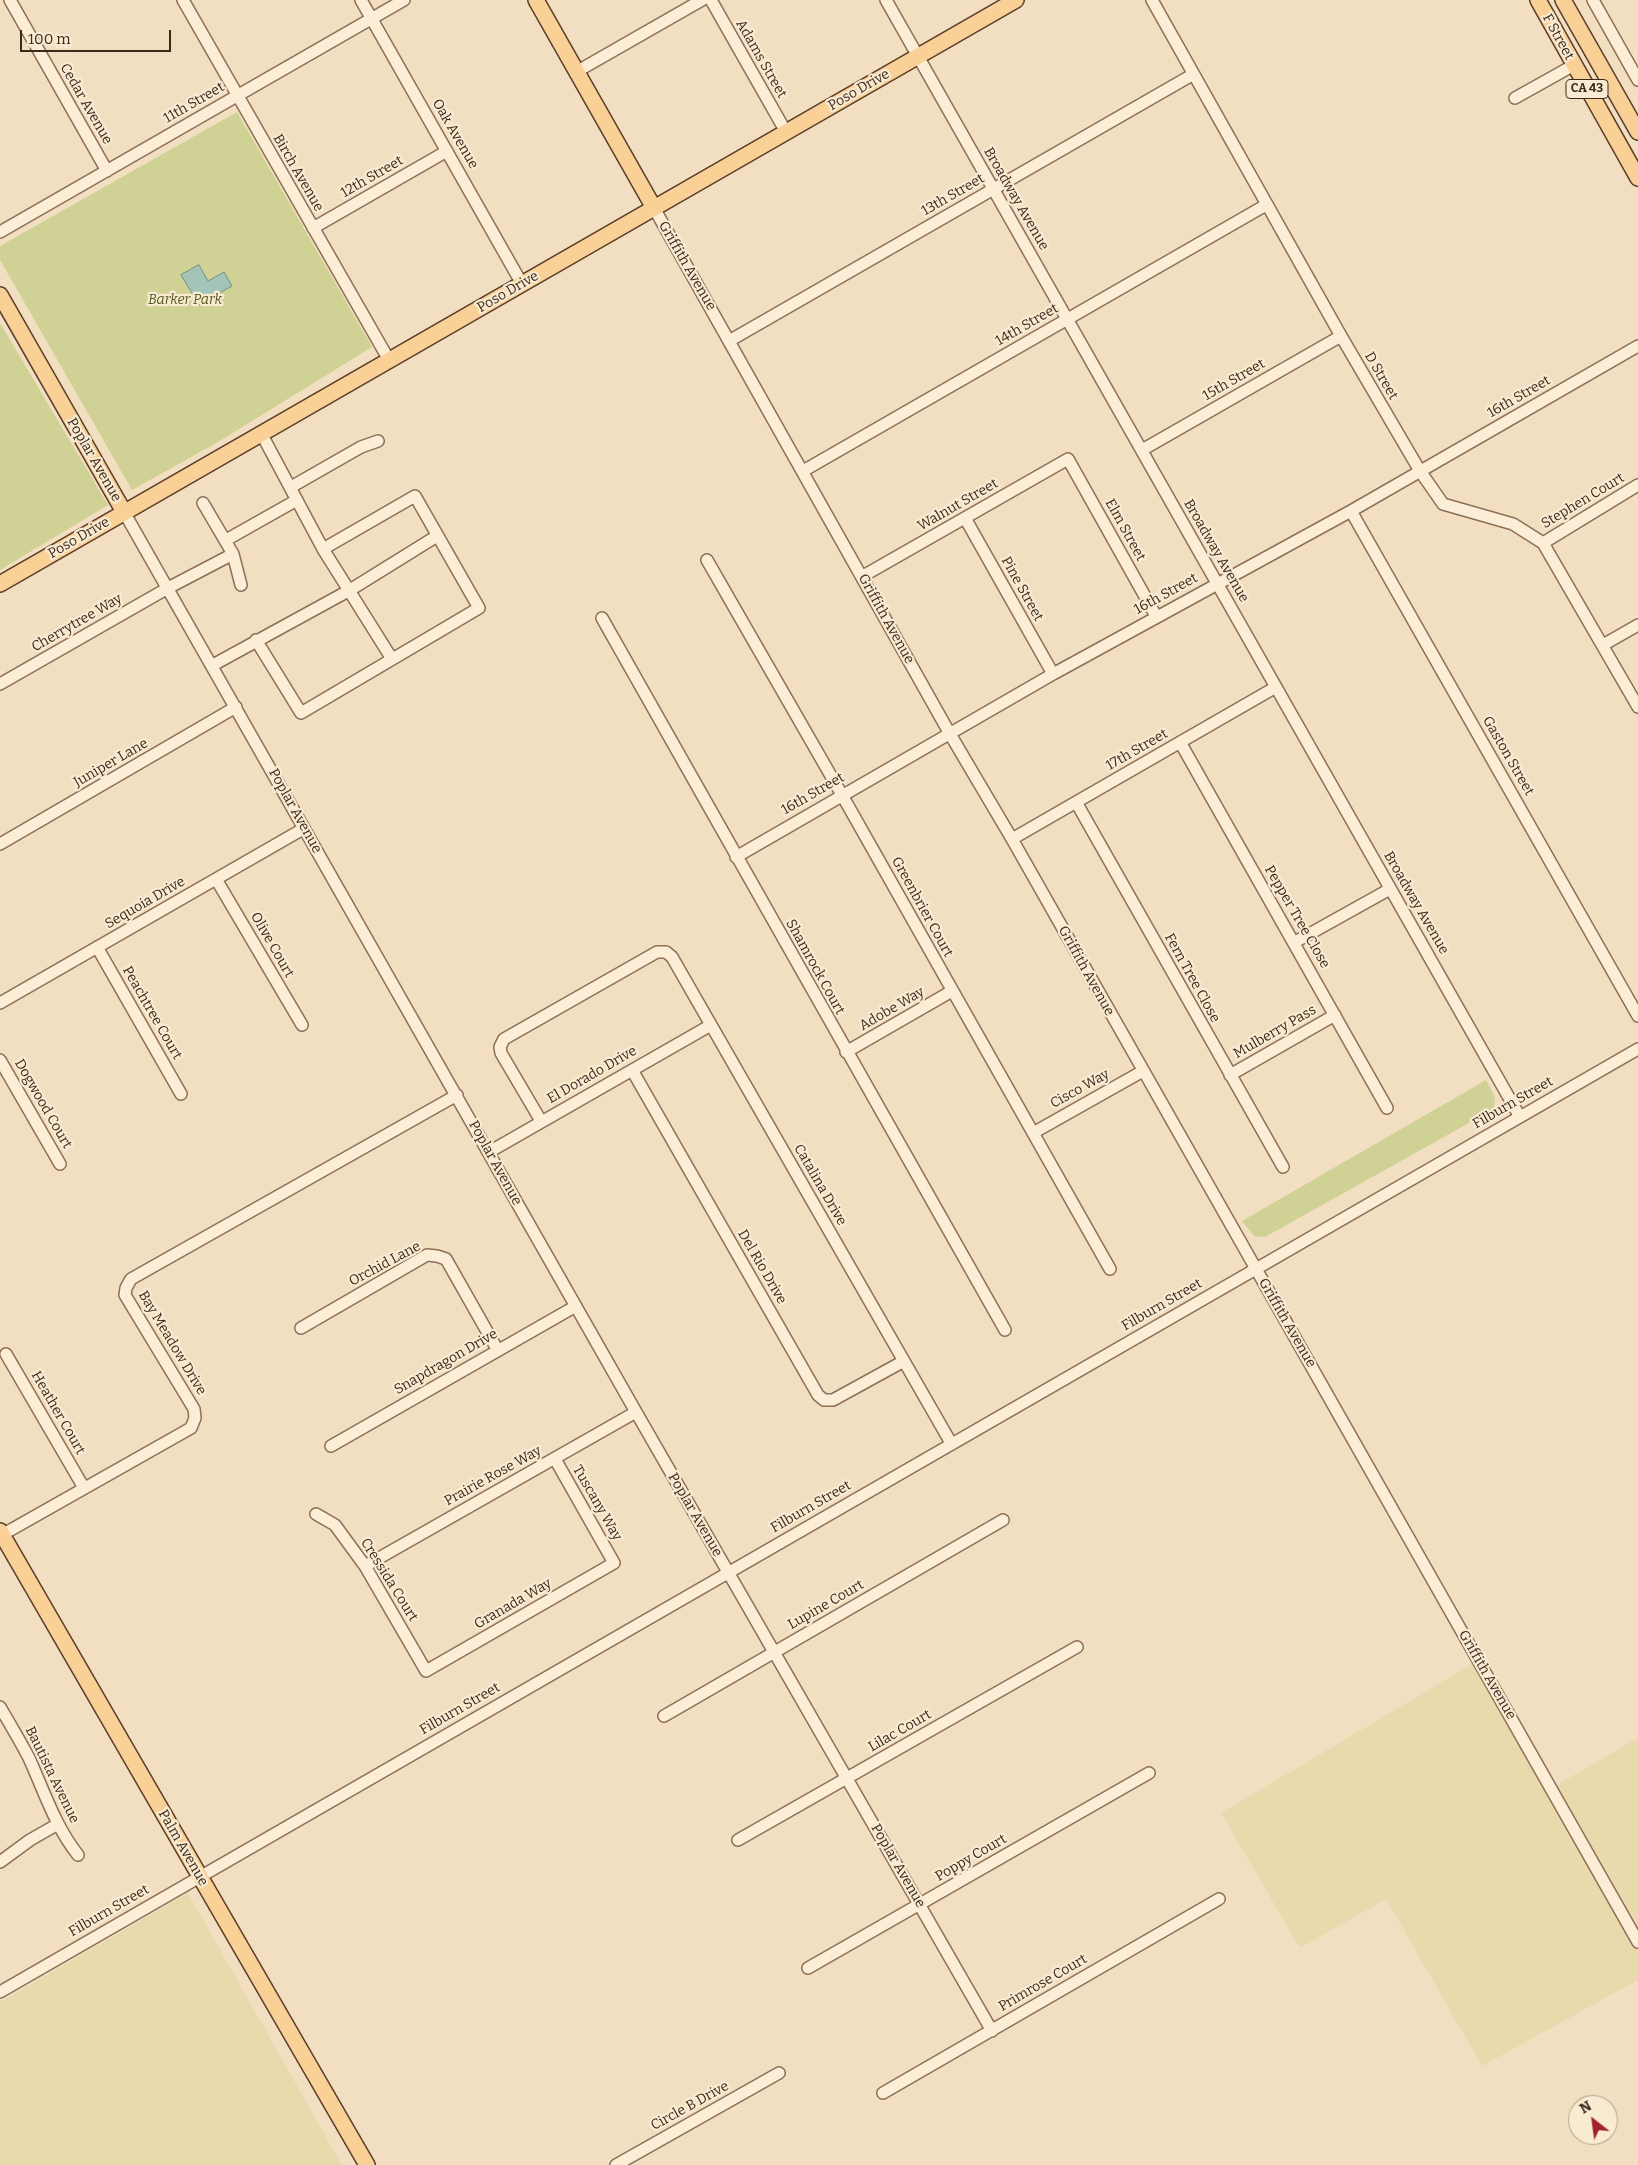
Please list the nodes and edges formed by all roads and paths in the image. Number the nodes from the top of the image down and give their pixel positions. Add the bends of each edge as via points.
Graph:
1 (10, 0) edge
2 (183, 0) edge
3 (361, 0) edge
4 (404, 0) edge
5 (536, 0) edge
6 (702, 0) edge
7 (711, 0) edge
8 (886, 0) edge
9 (1016, 0) edge
10 (1152, 0) edge
11 (1538, 0) edge
12 (1563, 0) edge
13 (1593, 0) edge
14 (371, 18) junction
15 (918, 56) junction
16 (1574, 65) junction
17 (576, 72) junction
18 (1192, 74) junction
19 (1638, 80) edge
20 (236, 96) junction
21 (1515, 98) dead end
22 (786, 132) junction
23 (1638, 132) edge
24 (447, 151) junction
25 (107, 170) junction
26 (1638, 178) edge
27 (993, 189) junction
28 (1266, 205) junction
29 (654, 208) junction
30 (313, 228) junction
31 (0, 232) edge
32 (522, 284) junction
33 (0, 295) edge
34 (1068, 320) junction
35 (1341, 336) junction
36 (729, 341) junction
37 (1638, 346) edge
38 (389, 360) junction
39 (261, 433) junction
40 (378, 441) dead end
41 (1142, 450) junction
42 (1068, 459) joint
43 (803, 471) junction
44 (1420, 471) junction
45 (1638, 485) edge
46 (291, 486) junction
47 (297, 500) junction
48 (203, 503) dead end
49 (1351, 511) junction
50 (124, 512) junction
51 (965, 518) junction
52 (437, 536) junction
53 (226, 540) junction
54 (1543, 543) junction
55 (323, 549) junction
56 (233, 554) junction
57 (706, 560) dead end
58 (863, 576) junction
59 (1217, 582) junction
60 (0, 584) edge
61 (241, 585) dead end
62 (168, 588) junction
63 (350, 590) junction
64 (1156, 616) junction
65 (602, 618) dead end
66 (1638, 625) edge
67 (256, 640) junction
68 (1603, 645) junction
69 (392, 659) junction
70 (213, 665) junction
71 (1053, 674) junction
72 (0, 684) edge
73 (1276, 687) junction
74 (236, 707) junction
75 (1638, 707) edge
76 (950, 734) junction
77 (1180, 742) junction
78 (842, 795) junction
79 (1076, 802) junction
80 (304, 828) junction
81 (1012, 839) junction
82 (0, 844) edge
83 (736, 856) junction
84 (216, 879) junction
85 (1390, 889) junction
86 (1295, 942) junction
87 (97, 947) junction
88 (952, 991) junction
89 (0, 1002) edge
90 (1335, 1016) junction
91 (1638, 1016) edge
92 (302, 1025) dead end
93 (711, 1025) junction
94 (1638, 1049) edge
95 (846, 1052) junction
96 (0, 1060) edge
97 (632, 1070) junction
98 (1143, 1071) junction
99 (1230, 1075) junction
100 (181, 1094) dead end
101 (457, 1095) junction
102 (1387, 1108) dead end
103 (1520, 1117) junction
104 (541, 1121) junction
105 (1033, 1133) junction
106 (489, 1152) junction
107 (60, 1164) dead end
108 (1283, 1167) dead end
109 (1110, 1269) dead end
110 (1256, 1269) junction
111 (576, 1306) junction
112 (301, 1328) dead end
113 (1005, 1330) dead end
114 (497, 1350) junction
115 (6, 1354) dead end
116 (904, 1361) junction
117 (636, 1412) junction
118 (951, 1443) junction
119 (331, 1446) dead end
120 (554, 1459) junction
121 (84, 1488) junction
122 (316, 1514) dead end
123 (1003, 1520) dead end
124 (1, 1534) edge
125 (614, 1563) joint
126 (365, 1566) junction
127 (728, 1572) junction
128 (1077, 1647) dead end
129 (774, 1652) junction
130 (426, 1671) joint
131 (0, 1707) edge
132 (664, 1716) dead end
133 (1149, 1773) dead end
134 (848, 1779) junction
135 (58, 1824) junction
136 (738, 1840) dead end
137 (78, 1855) dead end
138 (0, 1862) edge
139 (199, 1876) junction
140 (1219, 1899) dead end
141 (920, 1905) junction
142 (1638, 1942) edge
143 (808, 1968) dead end
144 (0, 1992) edge
145 (992, 2031) junction
146 (779, 2073) dead end
147 (883, 2093) dead end
148 (366, 2165) edge
149 (616, 2165) edge

1 - 25 street, Cedar Avenue
2 - 20 street, Birch Avenue
3 - 14 street, Oak Avenue
4 - 14 street, 11th Street
5 - 17 main road, Griffith Avenue
6 - 17 street
7 - 22 street, Adams Street
8 - 15 street, Broadway Avenue
9 - 15 main road, Poso Drive
10 - 18 street, D Street
11 - 16 main road, F Street / CA 43
12 - 23 main road, F Street / CA 43
13 - 19 street
14 - 20 street, 11th Street
14 - 24 street, Oak Avenue
15 - 22 main road, Poso Drive
15 - 27 street, Broadway Avenue
16 - 21 street
16 - 26 main road, F Street / CA 43
17 - 29 main road, Griffith Avenue
18 - 27 street, 13th Street
18 - 28 street, D Street
20 - 25 street, 11th Street
20 - 30 street, Birch Avenue
22 - 29 main road, Poso Drive
24 - 30 street, 12th Street
24 - 32 street, Oak Avenue
25 - 31 street, 11th Street
27 - 34 street, Broadway Avenue
27 - 36 street, 13th Street
28 - 34 street, 14th Street
28 - 35 street, D Street
29 - 32 main road, Poso Drive
29 - 36 street, Griffith Avenue
30 - 38 street, Birch Avenue
32 - 38 main road, Poso Drive
33 - 50 main road, Poplar Avenue
34 - 41 street, Broadway Avenue
34 - 43 street, 14th Street
35 - 41 street, 15th Street
35 - 44 street, D Street
36 - 43 street, Griffith Avenue
37 - 44 street, 16th Street
38 - 39 main road, Poso Drive
39 - 46 street
39 - 50 main road, Poso Drive
40 - 46 street
41 - 59 street, Broadway Avenue
42 - 51 street, Walnut Street
42 - 64 street, Elm Street
43 - 58 street, Griffith Avenue
44 - 49 street, 16th Street
44 - 54 street, D Street via 1443,504 1512,524
45 - 54 street, Stephen Court
46 - 47 street
47 - 53 street
47 - 55 street
48 - 53 street
49 - 59 street, 16th Street
49 - 91 street, Gaston Street
50 - 60 main road, Poso Drive
50 - 62 street, Poplar Avenue
51 - 58 street, Walnut Street
51 - 71 street, Pine Street
52 - 55 street via 415,496
52 - 63 street
52 - 69 street via 479,608
53 - 56 street
54 - 68 street, D Street
55 - 63 street
56 - 61 street
56 - 62 street, Cherrytree Way
57 - 78 street, Greenbrier Court
58 - 76 street, Griffith Avenue
59 - 64 street, 16th Street
59 - 73 street, Broadway Avenue
62 - 70 street, Poplar Avenue
62 - 72 street, Cherrytree Way
63 - 67 street
63 - 69 street
64 - 71 street, 16th Street
65 - 83 street, Shamrock Court
66 - 68 street
67 - 69 street via 301,713
67 - 70 street
68 - 75 street, D Street
70 - 74 street, Poplar Avenue
71 - 76 street, 16th Street
73 - 77 street, 17th Street
73 - 85 street, Broadway Avenue
74 - 80 street, Poplar Avenue
74 - 82 street, Juniper Lane
76 - 78 street, 16th Street
76 - 81 street, Griffith Avenue
77 - 79 street, 17th Street
77 - 86 street, Pepper Tree Close
78 - 83 street, 16th Street
78 - 88 street, Greenbrier Court
79 - 81 street, 17th Street
79 - 99 street, Fern Tree Close
80 - 84 street, Sequoia Drive
80 - 101 street, Poplar Avenue
81 - 98 street, Griffith Avenue
83 - 95 street, Shamrock Court
84 - 87 street, Sequoia Drive
84 - 92 street, Olive Court
85 - 86 street
85 - 103 street, Broadway Avenue
86 - 90 street, Pepper Tree Close
87 - 89 street, Sequoia Drive
87 - 100 street, Peachtree Court
88 - 95 street, Adobe Way
88 - 105 street, Greenbrier Court
90 - 99 street, Mulberry Pass
90 - 102 street, Pepper Tree Close
93 - 97 street, El Dorado Drive
93 - 104 street, Catalina Drive via 672,957 666,952 657,952 504,1039 501,1053
93 - 116 street, Catalina Drive
94 - 103 street, Filburn Street
95 - 113 street, Shamrock Court
96 - 107 street, Dogwood Court
97 - 104 street, El Dorado Drive
97 - 116 street, Del Rio Drive via 818,1395 824,1400 833,1400
98 - 105 street, Cisco Way
98 - 110 street, Griffith Avenue
99 - 108 street, Fern Tree Close
101 - 106 street, Poplar Avenue
101 - 121 street, Bay Meadow Drive via 131,1279 125,1295 194,1409 195,1418 191,1428
103 - 110 street, Filburn Street
104 - 106 street, El Dorado Drive
105 - 109 street, Greenbrier Court
106 - 111 street, Poplar Avenue
110 - 118 street, Filburn Street
110 - 142 street, Griffith Avenue
111 - 114 street, Snapdragon Drive
111 - 117 street, Poplar Avenue
112 - 114 street, Orchid Lane via 427,1255 437,1256 446,1259
114 - 119 street, Snapdragon Drive
115 - 121 street, Heather Court
116 - 118 street, Catalina Drive
117 - 120 street, Prairie Rose Way
117 - 127 street, Poplar Avenue
118 - 127 street, Filburn Street
120 - 125 street, Tuscany Way
120 - 126 street, Prairie Rose Way
121 - 124 street, Bay Meadow Drive
122 - 126 street, Cressida Court via 334,1525
123 - 129 street, Lupine Court
124 - 139 main road, Palm Avenue
125 - 130 street, Granada Way
126 - 130 street, Cressida Court
127 - 129 street, Poplar Avenue
127 - 139 street, Filburn Street
128 - 134 street, Lilac Court
129 - 132 street, Lupine Court
129 - 134 street, Poplar Avenue
131 - 135 street, Bautista Avenue via 28,1757
133 - 141 street, Poppy Court
134 - 136 street, Lilac Court
134 - 141 street, Poplar Avenue
135 - 137 street, Bautista Avenue
135 - 138 street
139 - 144 street, Filburn Street
139 - 148 main road, Palm Avenue
140 - 145 street, Primrose Court
141 - 143 street, Poppy Court
141 - 145 street, Poplar Avenue
145 - 147 street, Primrose Court
146 - 149 street, Circle B Drive

